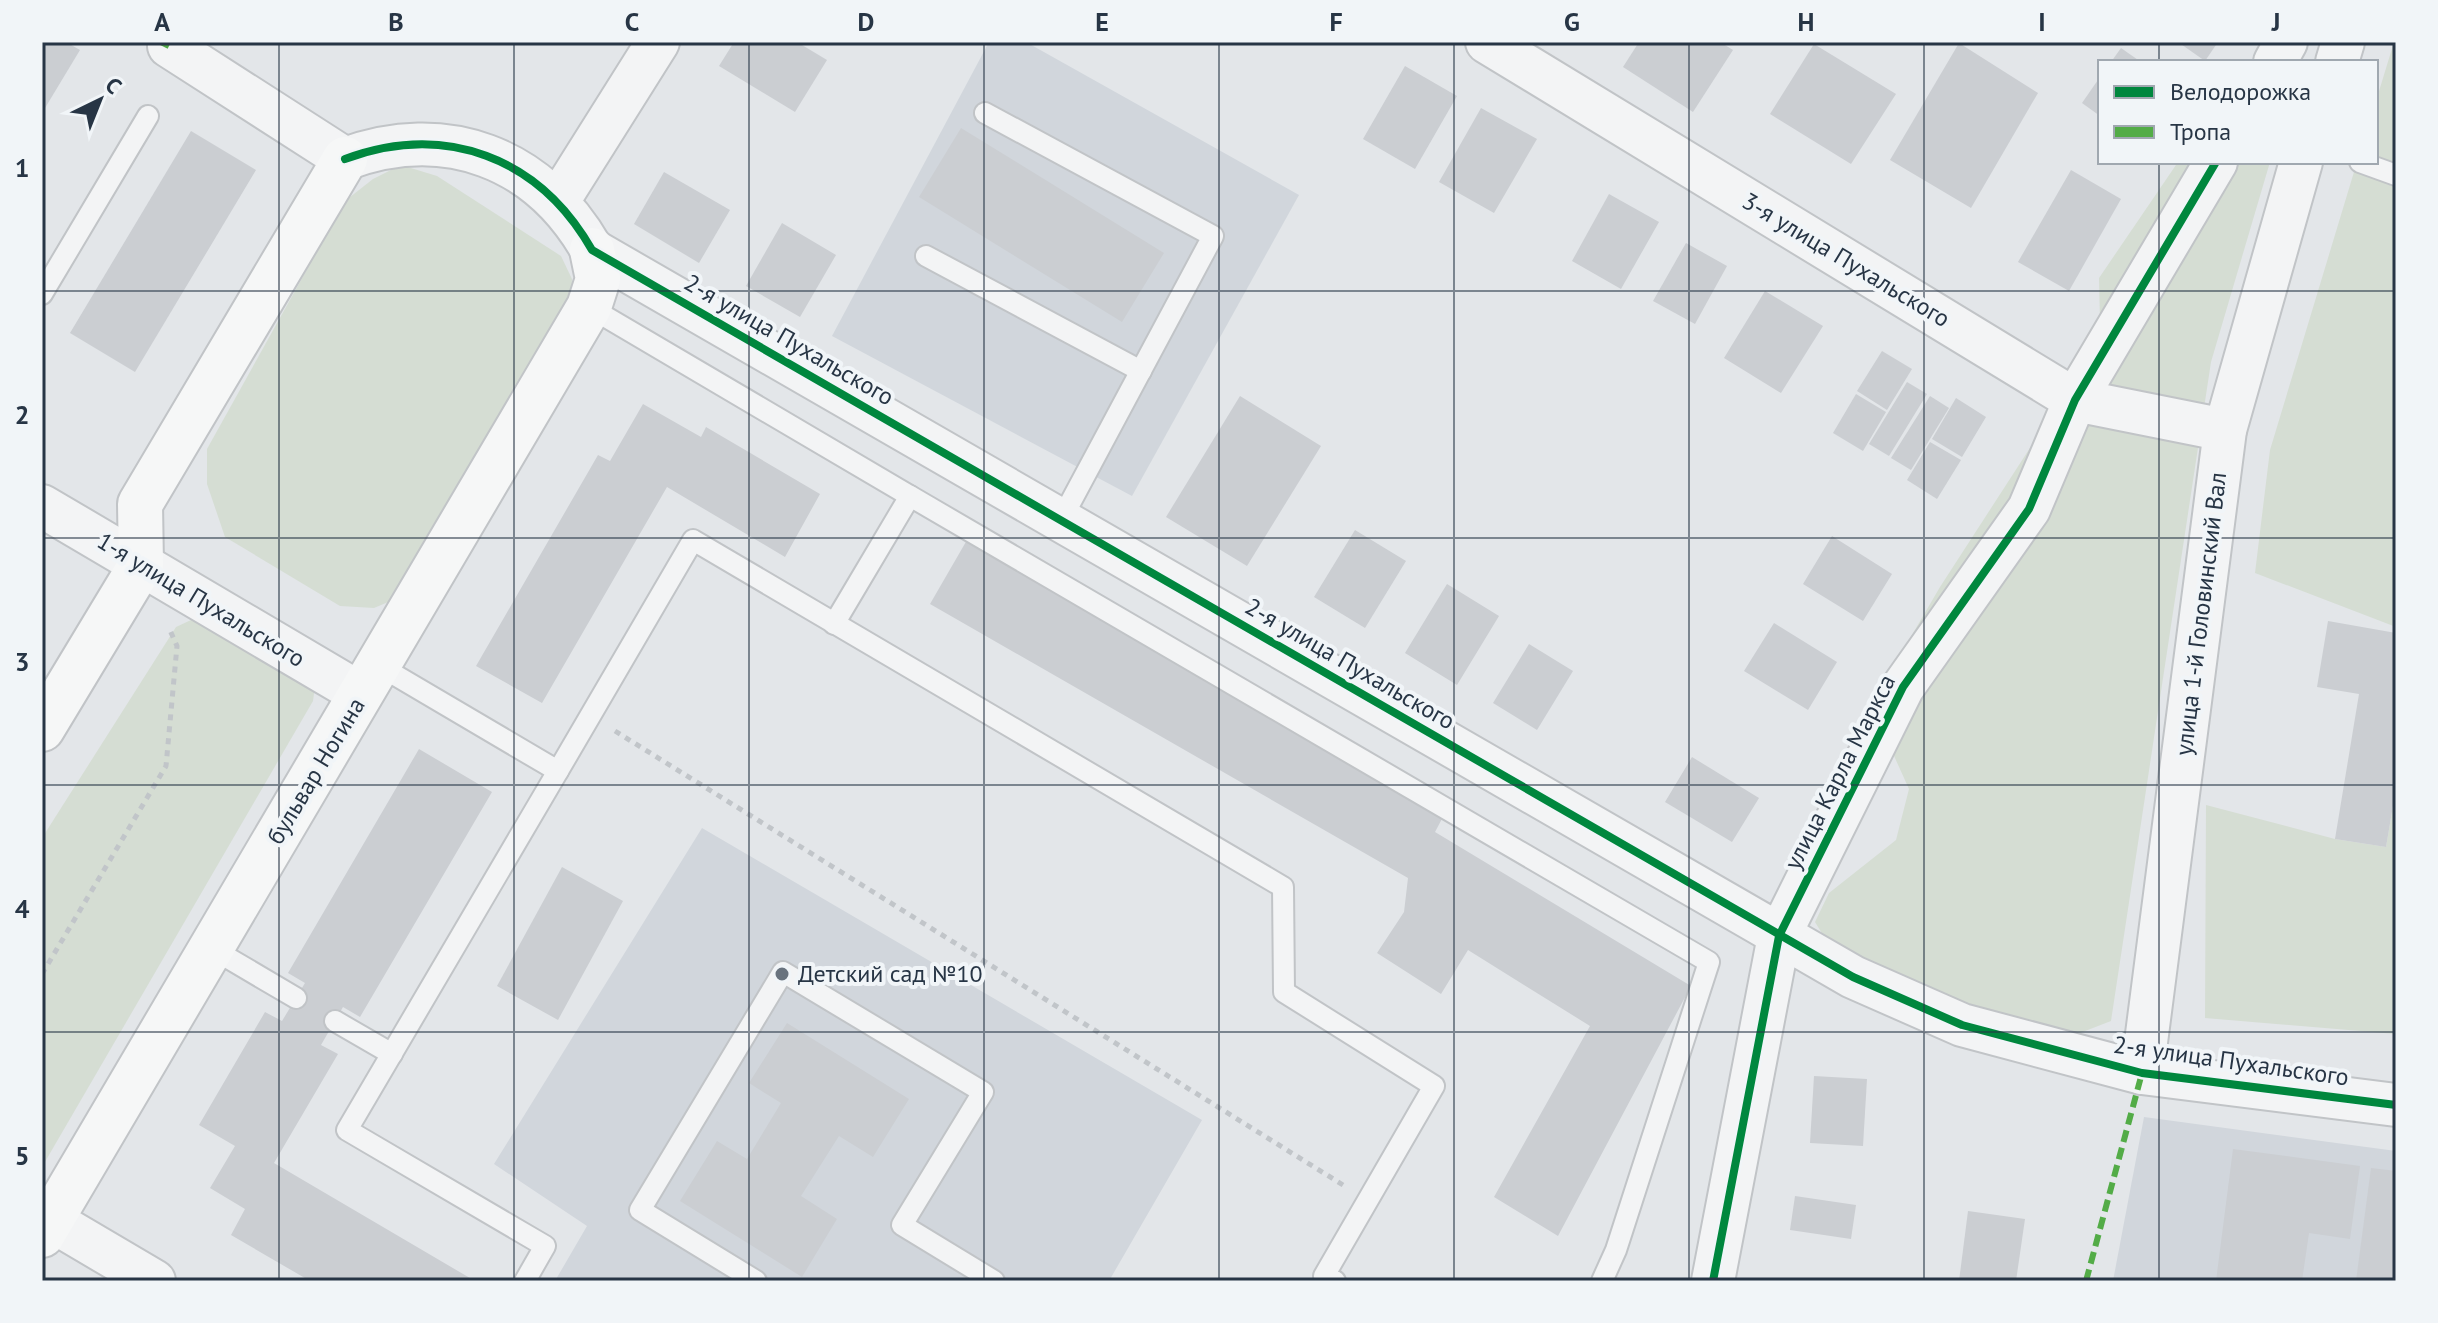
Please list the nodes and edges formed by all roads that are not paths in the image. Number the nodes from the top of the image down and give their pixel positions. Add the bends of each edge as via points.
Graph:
1 (658, 42) edge
2 (1487, 42) edge
3 (2286, 42) edge
4 (169, 46) dead end
5 (2276, 60) edge
6 (985, 113) dead end
7 (148, 116) dead end
8 (345, 159) junction
9 (2215, 164) edge
10 (2300, 164) edge
11 (2366, 164) edge
12 (2396, 175) edge
13 (558, 201) junction
14 (592, 250) junction
15 (926, 256) dead end
16 (42, 294) edge
17 (589, 307) junction
18 (1141, 371) junction
19 (2075, 400) junction
20 (2225, 430) junction
21 (910, 496) junction
22 (42, 506) edge
23 (1061, 520) junction
24 (141, 565) junction
25 (834, 624) junction
26 (369, 680) junction
27 (42, 729) edge
28 (558, 771) junction
29 (1779, 936) junction
30 (211, 948) junction
31 (296, 998) dead end
32 (335, 1021) dead end
33 (392, 1054) junction
34 (2142, 1073) junction
35 (2396, 1105) edge
36 (45, 1223) edge
37 (1326, 1279) edge
38 (154, 1281) edge
39 (525, 1281) edge
40 (756, 1281) edge
41 (994, 1281) edge
42 (1602, 1281) edge
43 (1713, 1281) edge

1 - 13 street
2 - 19 street, 3-я улица Пухальского
3 - 5 street
4 - 8 street
6 - 18 lane via 1213,236
7 - 16 lane
8 - 13 street, 2-я улица Пухальского via 400,145 458,147 505,163
8 - 24 street via 140,504
9 - 19 street, улица Карла Маркса
10 - 20 street, улица 1-й Головинский Вал
11 - 12 lane
13 - 14 street, 2-я улица Пухальского
14 - 17 street via 598,279
14 - 23 street, 2-я улица Пухальского
15 - 18 lane
17 - 21 lane
17 - 26 street, бульвар Ногина
18 - 23 lane
19 - 20 street, 3-я улица Пухальского
19 - 29 street, улица Карла Маркса via 2029,509 1903,687
20 - 34 street, улица 1-й Головинский Вал
21 - 25 lane
21 - 42 lane via 1709,962
22 - 24 street, 1-я улица Пухальского
23 - 29 street, 2-я улица Пухальского
24 - 26 street, 1-я улица Пухальского
24 - 27 street
25 - 28 lane via 693,540
25 - 37 lane via 1283,887 1284,992 1434,1086
26 - 28 lane
26 - 30 street, бульвар Ногина
28 - 33 lane
29 - 34 street, 2-я улица Пухальского via 1853,977 1962,1025
29 - 43 street, улица Карла Маркса
30 - 31 lane
30 - 36 street, бульвар Ногина
32 - 33 lane
33 - 39 lane via 347,1130 545,1246
34 - 35 street, 2-я улица Пухальского
36 - 38 street
40 - 41 lane via 640,1210 783,972 983,1092 902,1225

